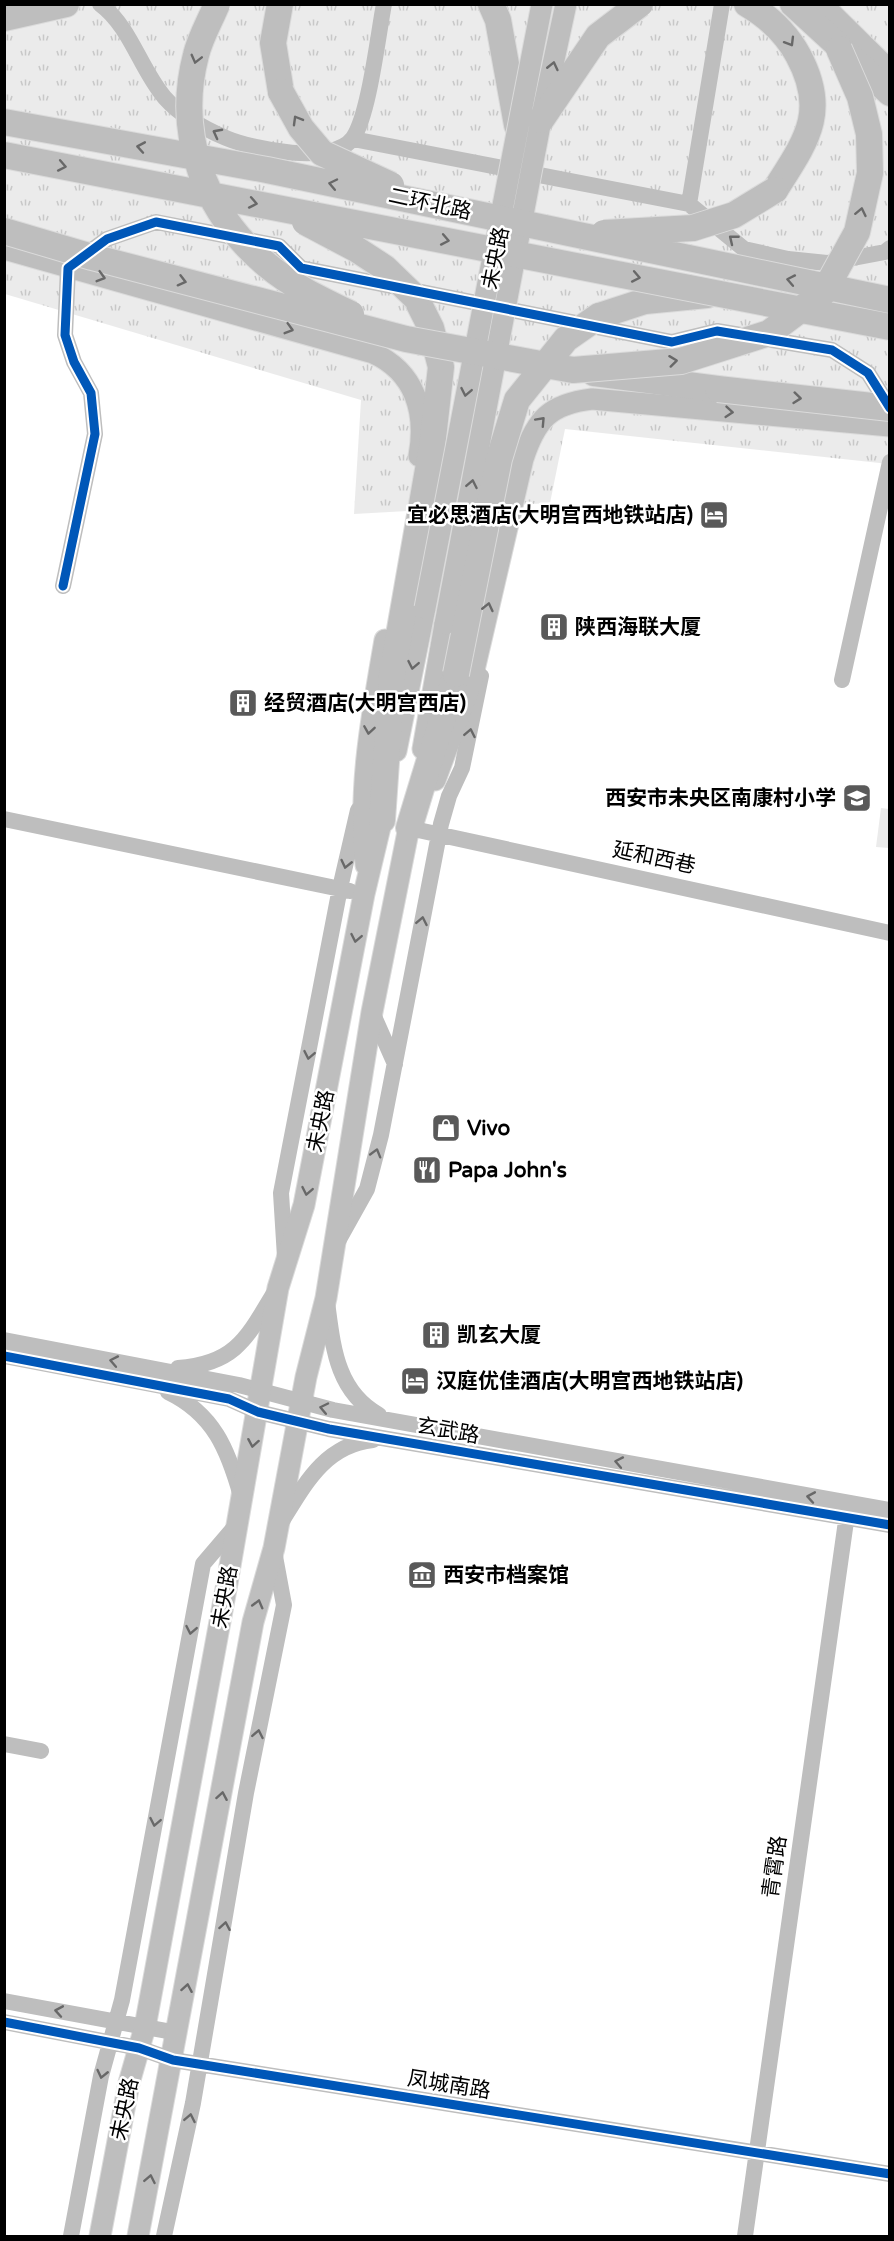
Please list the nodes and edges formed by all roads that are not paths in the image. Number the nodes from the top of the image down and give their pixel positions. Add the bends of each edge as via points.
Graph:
1 (66, 4) edge
2 (100, 4) edge
3 (217, 4) edge
4 (280, 4) edge
5 (384, 4) edge
6 (491, 4) edge
7 (542, 4) edge
8 (566, 4) edge
9 (640, 4) edge
10 (722, 4) edge
11 (747, 4) edge
12 (793, 4) edge
13 (822, 4) edge
14 (4, 18) edge
15 (839, 49) junction
16 (890, 71) edge
17 (890, 93) edge
18 (4, 122) edge
19 (529, 123) junction
20 (353, 139) junction
21 (4, 155) edge
22 (432, 204) junction
23 (689, 204) junction
24 (281, 209) junction
25 (4, 231) edge
26 (568, 235) junction
27 (890, 248) edge
28 (4, 249) edge
29 (68, 268) junction
30 (720, 293) junction
31 (890, 300) edge
32 (890, 327) edge
33 (406, 339) junction
34 (573, 370) junction
35 (890, 408) edge
36 (890, 426) edge
37 (890, 462) edge
38 (63, 586) dead end
39 (481, 638) junction
40 (842, 680) dead end
41 (364, 786) junction
42 (4, 819) edge
43 (382, 820) junction
44 (413, 829) junction
45 (439, 834) junction
46 (366, 887) junction
47 (340, 888) junction
48 (890, 933) edge
49 (347, 988) junction
50 (372, 1012) junction
51 (315, 1021) junction
52 (395, 1064) junction
53 (336, 1245) junction
54 (285, 1257) junction
55 (278, 1287) junction
56 (326, 1298) junction
57 (4, 1340) edge
58 (4, 1356) edge
59 (153, 1376) junction
60 (261, 1391) junction
61 (258, 1412) junction
62 (299, 1412) junction
63 (400, 1422) junction
64 (407, 1442) junction
65 (242, 1500) junction
66 (890, 1510) edge
67 (848, 1511) junction
68 (238, 1523) junction
69 (890, 1525) edge
70 (275, 1538) junction
71 (4, 1744) edge
72 (40, 1751) dead end
73 (4, 2001) edge
74 (116, 2021) junction
75 (4, 2022) edge
76 (145, 2027) junction
77 (178, 2033) junction
78 (110, 2043) junction
79 (139, 2048) junction
80 (173, 2060) junction
81 (200, 2064) junction
82 (756, 2152) junction
83 (890, 2174) edge
84 (71, 2236) edge
85 (100, 2236) edge
86 (138, 2236) edge
87 (164, 2236) edge
88 (745, 2236) edge

1 - 14 highway
20 -> 2 street via 328,151 307,153 261,148 226,138 166,100 127,34
3 -> 33 highway, bridge via 196,53 188,124 200,170 225,221 244,244 292,284
22 -> 4 highway, bridge via 322,153 301,128 281,92 273,43
5 - 20 street via 362,119
6 - 19 highway
7 - 19 main road, 未央路, bridge
19 -> 8 main road, 未央路, bridge
9 - 19 highway, bridge via 598,36
10 - 23 street
11 -> 26 highway, bridge via 787,35 810,78 814,109 804,144 775,190 734,215 693,228
12 - 15 highway
13 - 16 main road
15 - 17 highway
34 -> 15 highway, bridge via 681,361 769,333 824,292 857,232 870,173 868,134 860,97
22 -> 18 highway, 二环北路, bridge
19 -> 43 main road, 未央路, bridge
44 -> 19 main road, 未央路, bridge
20 - 23 street
21 -> 24 highway, 二环北路, bridge
22 - 26 highway, 二环北路, bridge
27 -> 23 street via 827,263 788,260 744,249
24 -> 30 highway, 二环北路, bridge
24 - 43 highway, bridge via 385,268 416,298 431,328 441,367 432,447 392,675
25 -> 33 highway, bridge
31 -> 26 highway, 二环北路, bridge
28 - 29 main road
29 - 35 street via 107,239 156,222 279,246 302,268 672,342 717,331 832,350 868,373
29 - 38 street via 65,335 91,393 95,434
29 -> 41 main road via 373,353 396,366 414,389 422,441 368,735
30 - 32 highway, 二环北路, bridge
30 - 44 highway, bridge via 645,301 599,316 566,339 517,400 499,459 456,674
33 - 34 highway, bridge
34 -> 35 highway, bridge via 662,384
39 -> 36 main road via 530,436 543,417 560,407 592,399
37 - 40 street
39 - 44 main road via 471,683
45 -> 39 street via 470,738 481,673
41 - 46 main road via 361,821
41 -> 47 street
42 - 47 street
43 - 46 main road, 未央路
44 - 45 street, 延和西巷
44 - 50 main road, 未央路 via 398,882
45 - 48 street, 延和西巷
52 -> 45 street
46 - 47 street
46 -> 49 main road, 未央路
47 - 51 street
49 - 51 street
49 -> 54 main road, 未央路 via 304,1206
50 - 52 street
50 - 53 main road, 未央路
51 -> 54 street via 281,1194
53 -> 52 street via 367,1189
53 - 56 main road, 未央路
54 - 55 main road, 未央路
55 - 59 street via 235,1351 195,1367
55 - 60 main road, 未央路
56 - 62 main road, 未央路
56 - 63 street via 336,1361 350,1391 378,1414
59 -> 57 street, 玄武路
58 - 59 street, 玄武路
59 - 60 street, 玄武路
59 - 61 street, 玄武路
59 - 65 street via 209,1420 232,1461
60 - 61 main road, 未央路
60 - 62 street, 玄武路
61 - 62 street, 玄武路
61 -> 65 main road, 未央路
63 -> 62 street, 玄武路
62 - 64 street, 玄武路
62 - 70 main road, 未央路
67 -> 63 street, 玄武路
64 - 67 street, 玄武路
64 - 70 street via 366,1441 343,1448 323,1462 309,1477
65 - 68 main road, 未央路
66 - 67 street, 玄武路
67 - 69 street, 玄武路
67 - 82 street, 青霄路
68 -> 74 street via 203,1564
68 - 76 main road, 未央路
77 -> 70 main road, 未央路 via 253,1622
81 -> 70 street via 246,1793 284,1605
71 - 72 street
74 -> 73 street
74 - 76 street
74 - 78 street
75 - 78 street, 凤城南路
76 - 77 street
76 - 79 main road, 未央路
77 - 80 main road, 未央路
78 - 79 street, 凤城南路
78 -> 84 street
79 - 80 street, 凤城南路
79 - 85 main road, 未央路
80 - 81 street, 凤城南路
86 -> 80 main road, 未央路
81 - 82 street, 凤城南路
87 -> 81 street
82 - 83 street, 凤城南路
82 - 88 street, 青霄路

